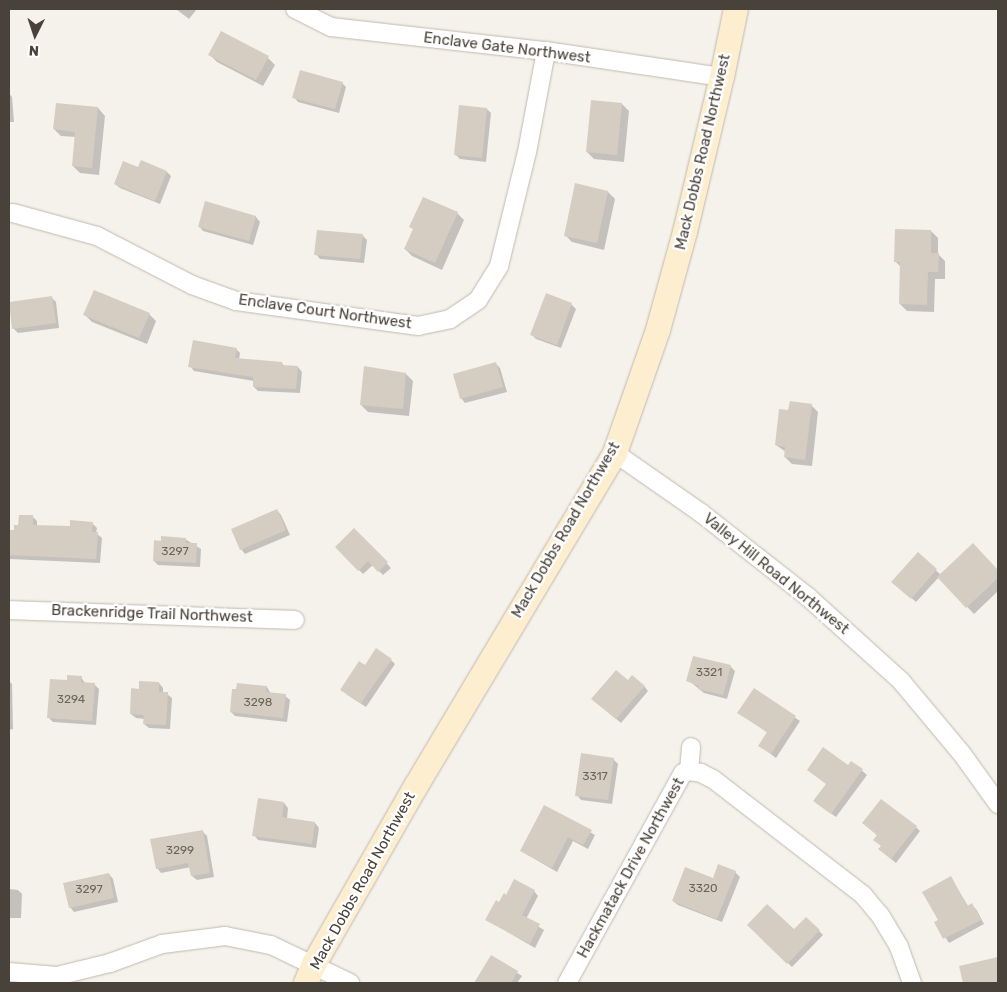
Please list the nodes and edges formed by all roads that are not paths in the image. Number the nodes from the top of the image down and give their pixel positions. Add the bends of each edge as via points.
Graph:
1 (295, 9) edge
2 (736, 9) edge
3 (546, 51) junction
4 (722, 77) junction
5 (13, 213) dead end
6 (615, 452) junction
7 (9, 610) edge
8 (295, 620) dead end
9 (690, 747) dead end
10 (689, 771) junction
11 (998, 804) edge
12 (9, 972) edge
13 (310, 974) edge
14 (57, 980) edge
15 (350, 983) edge
16 (567, 983) edge
17 (912, 983) edge

1 - 3 street, Enclave Gate Northwest via 331,27
2 - 4 street, Mack Dobbs Road Northwest
3 - 4 street, Enclave Gate Northwest
3 - 5 street, Enclave Court Northwest via 527,152 499,266 478,300 450,319 418,326 236,301 192,285 97,236
4 - 6 street, Mack Dobbs Road Northwest via 658,330
6 - 11 street, Valley Hill Road Northwest via 701,513 807,596 901,680
6 - 13 street, Mack Dobbs Road Northwest via 431,761
7 - 8 street, Brackenridge Trail Northwest
9 - 10 street
10 - 16 street, Hackmatack Drive Northwest via 683,773
10 - 17 street, Hackmatack Drive Northwest via 713,780 863,896 880,915 899,947
12 - 14 street
13 - 14 street via 271,945 225,936 162,944
13 - 15 street

